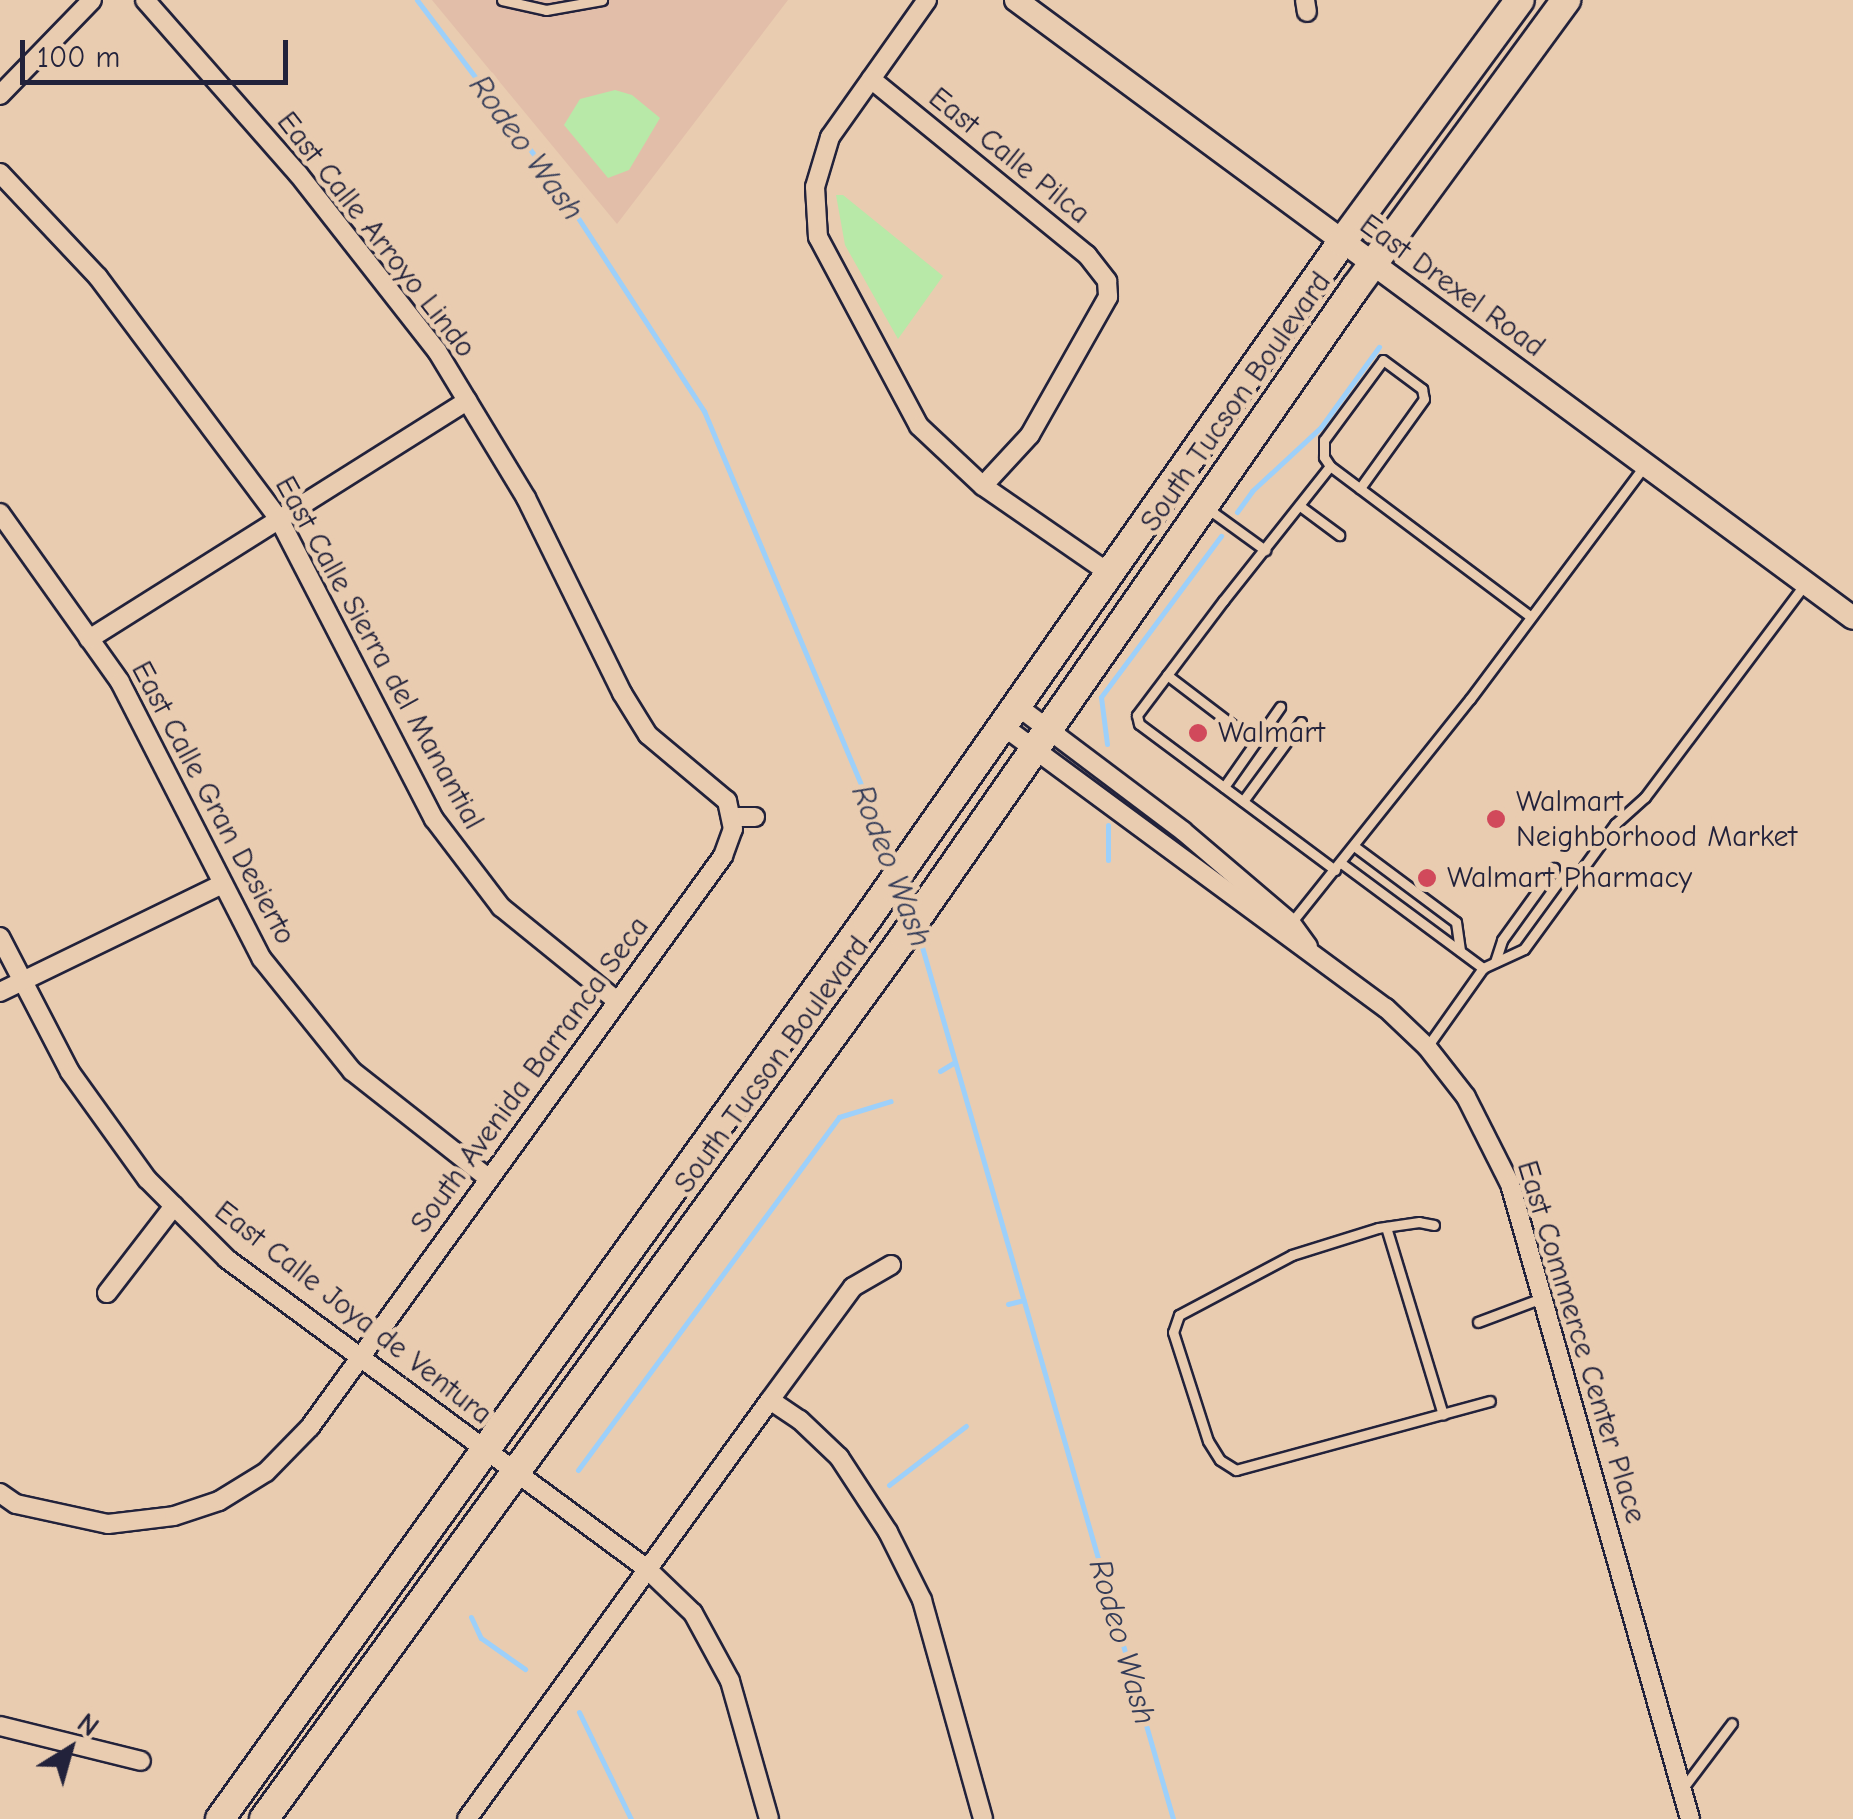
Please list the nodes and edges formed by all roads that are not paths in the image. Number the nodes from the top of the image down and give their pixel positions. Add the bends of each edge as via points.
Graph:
1 (92, 0) edge
2 (145, 0) edge
3 (502, 0) edge
4 (602, 0) edge
5 (927, 0) edge
6 (1016, 0) edge
7 (1520, 0) edge
8 (1566, 0) edge
9 (871, 79) junction
10 (0, 95) edge
11 (0, 174) edge
12 (1342, 242) junction
13 (1373, 264) junction
14 (467, 401) junction
15 (1645, 465) junction
16 (1330, 466) junction
17 (984, 486) junction
18 (1360, 488) junction
19 (1203, 505) junction
20 (1300, 506) junction
21 (0, 513) edge
22 (279, 519) junction
23 (1339, 535) dead end
24 (1265, 550) junction
25 (1106, 572) junction
26 (1806, 584) junction
27 (1531, 617) junction
28 (1853, 618) edge
29 (89, 639) junction
30 (1167, 674) junction
31 (1280, 707) dead end
32 (1009, 716) junction
33 (1301, 722) dead end
34 (1164, 726) dead end
35 (1156, 736) junction
36 (1040, 738) junction
37 (1182, 740) dead end
38 (1255, 742) junction
39 (1174, 750) junction
40 (1214, 764) dead end
41 (1207, 774) junction
42 (1224, 787) junction
43 (1243, 801) junction
44 (734, 817) junction
45 (756, 817) dead end
46 (1354, 846) junction
47 (1338, 866) junction
48 (1554, 868) dead end
49 (222, 884) junction
50 (1291, 922) junction
51 (0, 937) edge
52 (1308, 946) junction
53 (1460, 951) junction
54 (1495, 962) junction
55 (1484, 968) junction
56 (23, 980) junction
57 (0, 992) edge
58 (617, 1000) junction
59 (1427, 1047) junction
60 (488, 1179) junction
61 (174, 1206) junction
62 (1434, 1225) dead end
63 (1386, 1227) junction
64 (891, 1265) dead end
65 (107, 1293) dead end
66 (1544, 1297) junction
67 (1478, 1322) dead end
68 (358, 1360) junction
69 (770, 1400) junction
70 (1490, 1400) dead end
71 (1443, 1415) junction
72 (486, 1452) junction
73 (517, 1475) junction
74 (0, 1494) edge
75 (646, 1568) junction
76 (1732, 1722) dead end
77 (0, 1726) edge
78 (141, 1761) dead end
79 (1682, 1790) junction
80 (220, 1819) edge
81 (264, 1819) edge
82 (467, 1819) edge
83 (768, 1819) edge
84 (983, 1819) edge
85 (1690, 1819) edge

1 - 10 street
2 - 14 street, East Calle Arroyo Lindo via 298,174 437,351
3 - 4 lane via 546,10
5 - 9 street
6 - 12 street, East Drexel Road
7 - 12 main road, South Tucson Boulevard
8 - 13 main road, South Tucson Boulevard
9 - 17 street via 830,137 815,187 818,237 919,426
9 - 17 street, East Calle Pilca via 1115,280 1030,435
11 - 22 street, East Calle Sierra del Manantial via 98,277
12 - 13 street, East Drexel Road
12 - 25 main road, South Tucson Boulevard
13 - 15 street, East Drexel Road
13 - 19 main road, South Tucson Boulevard
14 - 22 street
14 - 44 street, East Calle Arroyo Lindo via 526,498 648,735 727,801
15 - 26 street, East Drexel Road
15 - 27 lane
16 - 18 lane
16 - 18 lane via 1324,440 1384,360 1422,389 1424,399
16 - 20 lane
17 - 25 street
18 - 27 lane
19 - 24 lane
19 - 36 main road, South Tucson Boulevard
20 - 23 lane
20 - 24 lane
21 - 29 street, East Calle Gran Desierto
22 - 29 street
22 - 58 street, East Calle Sierra del Manantial via 434,819 500,907
24 - 30 lane
25 - 32 main road, South Tucson Boulevard
26 - 28 street, East Drexel Road
26 - 54 lane via 1524,950
27 - 46 lane
29 - 49 street, East Calle Gran Desierto via 120,682
30 - 35 lane via 1136,716
30 - 38 lane via 1237,735
31 - 38 lane
32 - 36 street, East Commerce Center Place
32 - 72 main road, South Tucson Boulevard
33 - 43 lane
34 - 35 lane
35 - 39 lane
36 - 50 street, East Commerce Center Place via 1183,831
36 - 52 street, East Commerce Center Place via 1283,936
36 - 73 main road, South Tucson Boulevard
37 - 39 lane
38 - 42 lane
39 - 41 lane
40 - 41 lane
41 - 42 lane
42 - 43 lane
43 - 47 lane
44 - 45 street
44 - 58 street, South Avenida Barranca Seca via 723,856
46 - 47 lane
46 - 53 lane via 1456,922
47 - 50 lane
47 - 53 lane
48 - 54 lane via 1502,940
49 - 56 street
49 - 60 street, East Calle Gran Desierto via 262,958 352,1070
50 - 52 street, East Commerce Center Place
51 - 56 street, East Calle Joya de Ventura
52 - 59 street, East Commerce Center Place
53 - 55 lane
54 - 55 lane
55 - 59 lane
56 - 57 street
56 - 61 street, East Calle Joya de Ventura via 70,1072
58 - 60 street, South Avenida Barranca Seca
59 - 66 street, East Commerce Center Place via 1491,1142
60 - 68 street, South Avenida Barranca Seca
61 - 65 street
61 - 68 street, East Calle Joya de Ventura via 227,1259
62 - 63 lane
63 - 71 lane
63 - 71 lane via 1268,1267 1179,1315 1173,1332 1208,1441 1236,1470
64 - 69 street via 853,1287
66 - 67 lane
66 - 79 street, East Commerce Center Place
68 - 72 street, East Calle Joya de Ventura
68 - 74 street, South Avenida Barranca Seca via 310,1428 221,1511 108,1524 16,1504
69 - 75 street
69 - 84 street via 838,1457 888,1532 922,1600
70 - 71 lane
72 - 73 street, East Calle Joya de Ventura
72 - 80 main road, South Tucson Boulevard
73 - 75 street, East Calle Joya de Ventura
73 - 81 main road, South Tucson Boulevard
75 - 82 street
75 - 83 street, East Calle Joya de Ventura via 693,1614 730,1681
76 - 79 lane
77 - 78 street
79 - 85 street, East Commerce Center Place

